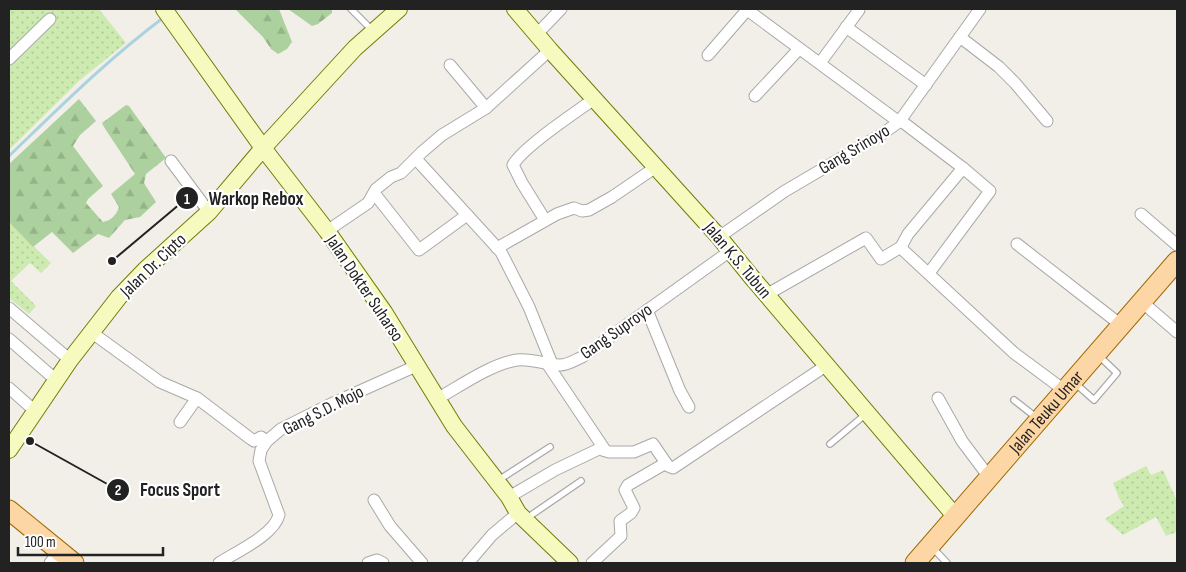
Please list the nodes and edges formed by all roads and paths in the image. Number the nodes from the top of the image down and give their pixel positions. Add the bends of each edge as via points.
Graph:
1 (164, 9) edge
2 (351, 9) edge
3 (399, 9) edge
4 (515, 9) edge
5 (561, 9) edge
6 (747, 9) edge
7 (965, 9) edge
8 (859, 10) edge
9 (978, 12) edge
10 (50, 19) dead end
11 (846, 27) junction
12 (374, 31) junction
13 (537, 34) junction
14 (960, 37) junction
15 (799, 49) junction
16 (550, 50) junction
17 (708, 55) dead end
18 (9, 59) edge
19 (820, 63) junction
20 (450, 66) dead end
21 (926, 85) junction
22 (755, 96) dead end
23 (594, 99) junction
24 (486, 108) junction
25 (899, 121) junction
26 (1047, 121) dead end
27 (263, 148) junction
28 (416, 159) junction
29 (171, 161) dead end
30 (656, 166) junction
31 (963, 168) junction
32 (374, 193) junction
33 (209, 212) junction
34 (467, 214) junction
35 (1141, 214) dead end
36 (545, 220) junction
37 (327, 232) junction
38 (719, 237) junction
39 (1017, 244) dead end
40 (1177, 245) edge
41 (901, 247) junction
42 (497, 248) junction
43 (730, 251) junction
44 (1177, 261) edge
45 (929, 274) junction
46 (766, 295) junction
47 (1142, 302) junction
48 (9, 308) edge
49 (647, 310) junction
50 (1121, 325) junction
51 (91, 332) junction
52 (1177, 332) edge
53 (9, 339) edge
54 (1096, 354) junction
55 (70, 360) junction
56 (549, 363) junction
57 (416, 366) junction
58 (827, 366) junction
59 (56, 380) junction
60 (1068, 385) junction
61 (9, 388) edge
62 (197, 398) junction
63 (938, 398) dead end
64 (436, 399) junction
65 (1014, 400) dead end
66 (689, 407) dead end
67 (35, 411) junction
68 (868, 412) junction
69 (1038, 419) junction
70 (180, 422) dead end
71 (267, 441) junction
72 (830, 444) dead end
73 (550, 447) dead end
74 (9, 450) edge
75 (604, 450) junction
76 (666, 463) junction
77 (989, 477) junction
78 (581, 481) dead end
79 (497, 482) junction
80 (509, 497) junction
81 (374, 500) dead end
82 (9, 510) edge
83 (522, 516) junction
84 (955, 516) junction
85 (930, 546) junction
86 (55, 557) edge
87 (74, 563) edge
88 (219, 563) edge
89 (368, 563) edge
90 (383, 563) edge
91 (422, 563) edge
92 (468, 563) edge
93 (570, 563) edge
94 (592, 563) edge
95 (915, 563) edge
96 (947, 563) edge

1 - 27 street, Jalan Dokter Suharso
2 - 12 lane
3 - 12 street, Jalan Dr. Cipto
4 - 13 street, Jalan K.S. Tubun
5 - 13 street
6 - 15 street
6 - 17 street
7 - 9 street
8 - 11 street
9 - 14 street, Gang Srinoyo
10 - 18 street
11 - 19 street
11 - 21 street
12 - 27 street, Jalan Dr. Cipto
13 - 16 street, Jalan K.S. Tubun
14 - 21 street, Gang Srinoyo
14 - 26 street via 999,67
15 - 19 street
15 - 22 street
16 - 23 street, Jalan K.S. Tubun
16 - 24 street
19 - 25 street
20 - 24 street
21 - 25 street, Gang Srinoyo
23 - 30 street, Jalan K.S. Tubun
23 - 36 street via 527,150 513,165
24 - 28 street via 442,135
25 - 31 street
25 - 38 street, Gang Srinoyo via 785,191
27 - 33 street, Jalan Dr. Cipto
27 - 37 street, Jalan Dokter Suharso
28 - 32 street
28 - 34 street
29 - 33 street
30 - 36 street via 589,210 574,208
30 - 38 street, Jalan K.S. Tubun
31 - 41 street
31 - 45 street via 990,191
32 - 34 street via 420,250
32 - 37 street via 368,202
33 - 51 street, Jalan Dr. Cipto via 118,297
34 - 42 street
35 - 40 street
36 - 42 street
37 - 57 street, Jalan Dokter Suharso via 384,312
38 - 43 street, Jalan K.S. Tubun
39 - 50 street
41 - 45 street
41 - 46 street via 881,259 866,238
42 - 56 street via 529,307
43 - 46 street, Jalan K.S. Tubun
43 - 49 street, Gang Suproyo
44 - 47 main road, Jalan Teuku Umar
45 - 60 street via 1014,353
46 - 58 street, Jalan K.S. Tubun
47 - 50 main road, Jalan Teuku Umar
47 - 52 street
48 - 55 street
49 - 56 street, Gang Suproyo via 582,357 560,365
49 - 66 street
50 - 54 main road, Jalan Teuku Umar
51 - 55 street, Jalan Dr. Cipto
51 - 62 street via 160,382
53 - 59 street
54 - 60 main road, Jalan Teuku Umar
54 - 60 lane via 1117,373 1094,400
55 - 59 street, Jalan Dr. Cipto
56 - 64 street, Gang Suproyo via 517,360 495,367
56 - 75 street
57 - 64 street, Jalan Dokter Suharso
57 - 71 street, Gang S.D. Mojo via 281,429
58 - 68 street, Jalan K.S. Tubun
58 - 76 street via 673,468
59 - 67 street, Jalan Dr. Cipto
60 - 69 main road, Jalan Teuku Umar
61 - 67 street
62 - 70 street
62 - 71 street via 250,440 261,437
63 - 77 street via 962,440
64 - 79 street, Jalan Dokter Suharso
65 - 69 lane
67 - 74 street, Jalan Dr. Cipto
68 - 72 lane
68 - 84 street, Jalan K.S. Tubun
69 - 77 main road, Jalan Teuku Umar
71 - 88 street, Gang S.D. Mojo via 259,461 280,515 278,522 266,534
73 - 79 lane
75 - 76 street via 634,452 653,444
75 - 80 street via 555,470
76 - 94 street via 628,485 626,490 634,508 620,521 621,536
77 - 84 main road, Jalan Teuku Umar
78 - 83 lane
79 - 80 street, Jalan Dokter Suharso
80 - 83 street, Jalan Dokter Suharso
81 - 91 street via 390,526
82 - 86 main road
83 - 92 street via 492,535
83 - 93 street, Jalan Dokter Suharso
84 - 85 main road, Jalan Teuku Umar
85 - 95 main road, Jalan Teuku Umar
85 - 96 lane
86 - 87 main road
89 - 90 street via 377,560

